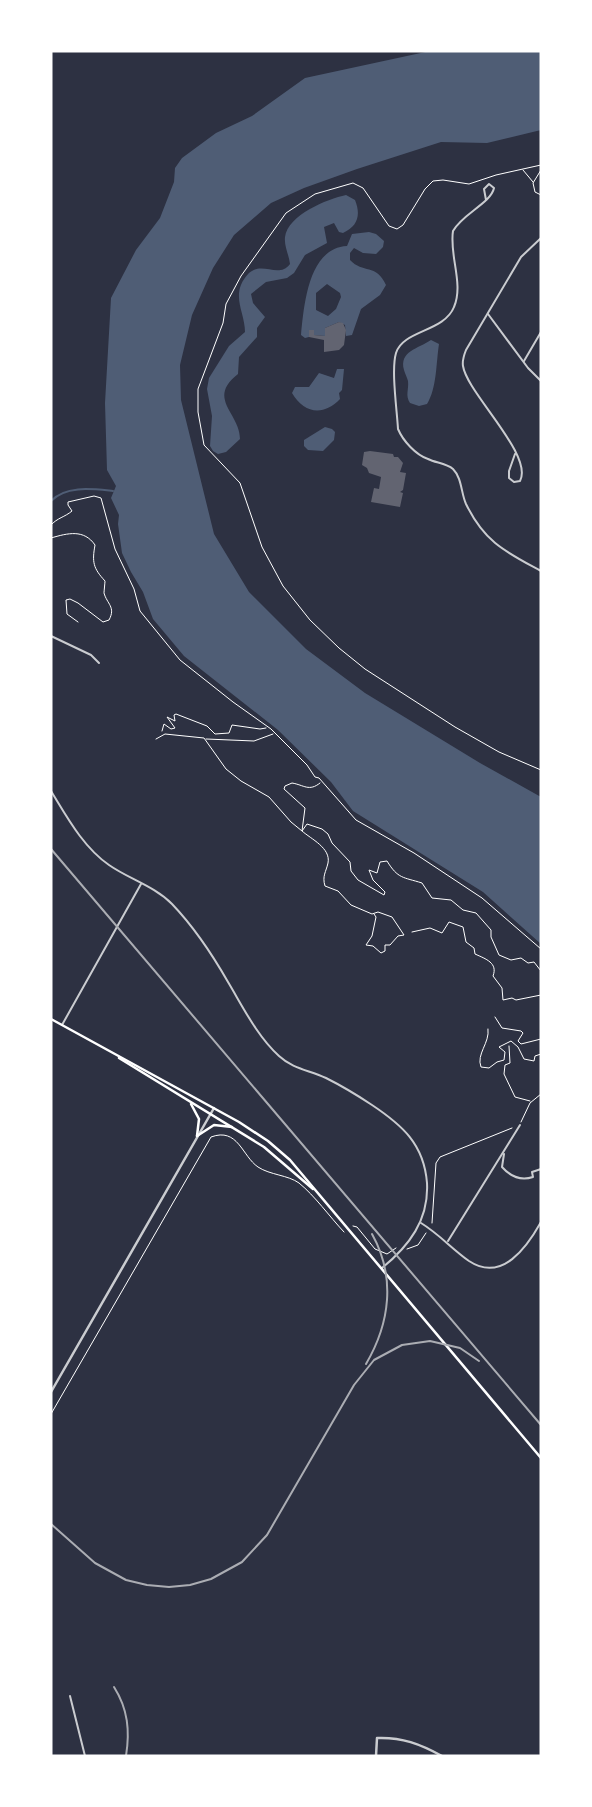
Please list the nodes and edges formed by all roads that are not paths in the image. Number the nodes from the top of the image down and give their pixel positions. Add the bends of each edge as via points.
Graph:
1 (485, 200) dead end
2 (541, 240) edge
3 (487, 313) junction
4 (541, 332) edge
5 (523, 362) junction
6 (541, 381) edge
7 (515, 454) junction
8 (541, 571) edge
9 (51, 636) edge
10 (99, 663) dead end
11 (51, 791) edge
12 (141, 883) junction
13 (51, 1019) edge
14 (62, 1025) junction
15 (107, 1051) junction
16 (189, 1101) junction
17 (214, 1108) junction
18 (211, 1114) junction
19 (520, 1125) road end
20 (234, 1127) junction
21 (197, 1136) junction
22 (508, 1147) junction
23 (541, 1169) edge
24 (323, 1198) junction
25 (421, 1222) junction
26 (541, 1222) edge
27 (447, 1242) junction
28 (382, 1268) junction
29 (51, 1392) edge
30 (541, 1458) edge
31 (70, 1696) dead end
32 (85, 1756) edge
33 (376, 1756) edge
34 (442, 1756) edge

1 - 8 street via 453,231 457,295 453,311 442,323 403,342 396,354 398,429 420,455 456,472 467,506 497,546
2 - 3 street via 521,257
3 - 5 street
3 - 7 street via 466,349 463,365
4 - 5 street
5 - 6 street
7 - 7 street via 523,475 514,482 509,471
9 - 10 street
11 - 12 street via 71,824 102,860
12 - 14 street
12 - 25 street via 172,904 195,932 279,1056 295,1068 349,1090 408,1133 425,1168
13 - 14 main road
14 - 15 main road
15 - 16 main road
15 - 17 main road
16 - 18 main road
16 - 21 main road via 199,1119
17 - 18 street
17 - 24 main road via 275,1147
18 - 20 main road
18 - 21 street
19 - 22 street
20 - 21 main road via 215,1125
20 - 24 main road
21 - 29 street
22 - 23 street via 501,1163 506,1171 523,1179
22 - 27 street
24 - 28 main road
25 - 27 street
25 - 28 street via 405,1248
26 - 27 street via 519,1255 496,1266 472,1262
28 - 30 main road
31 - 32 street
33 - 34 street via 377,1738 412,1741

